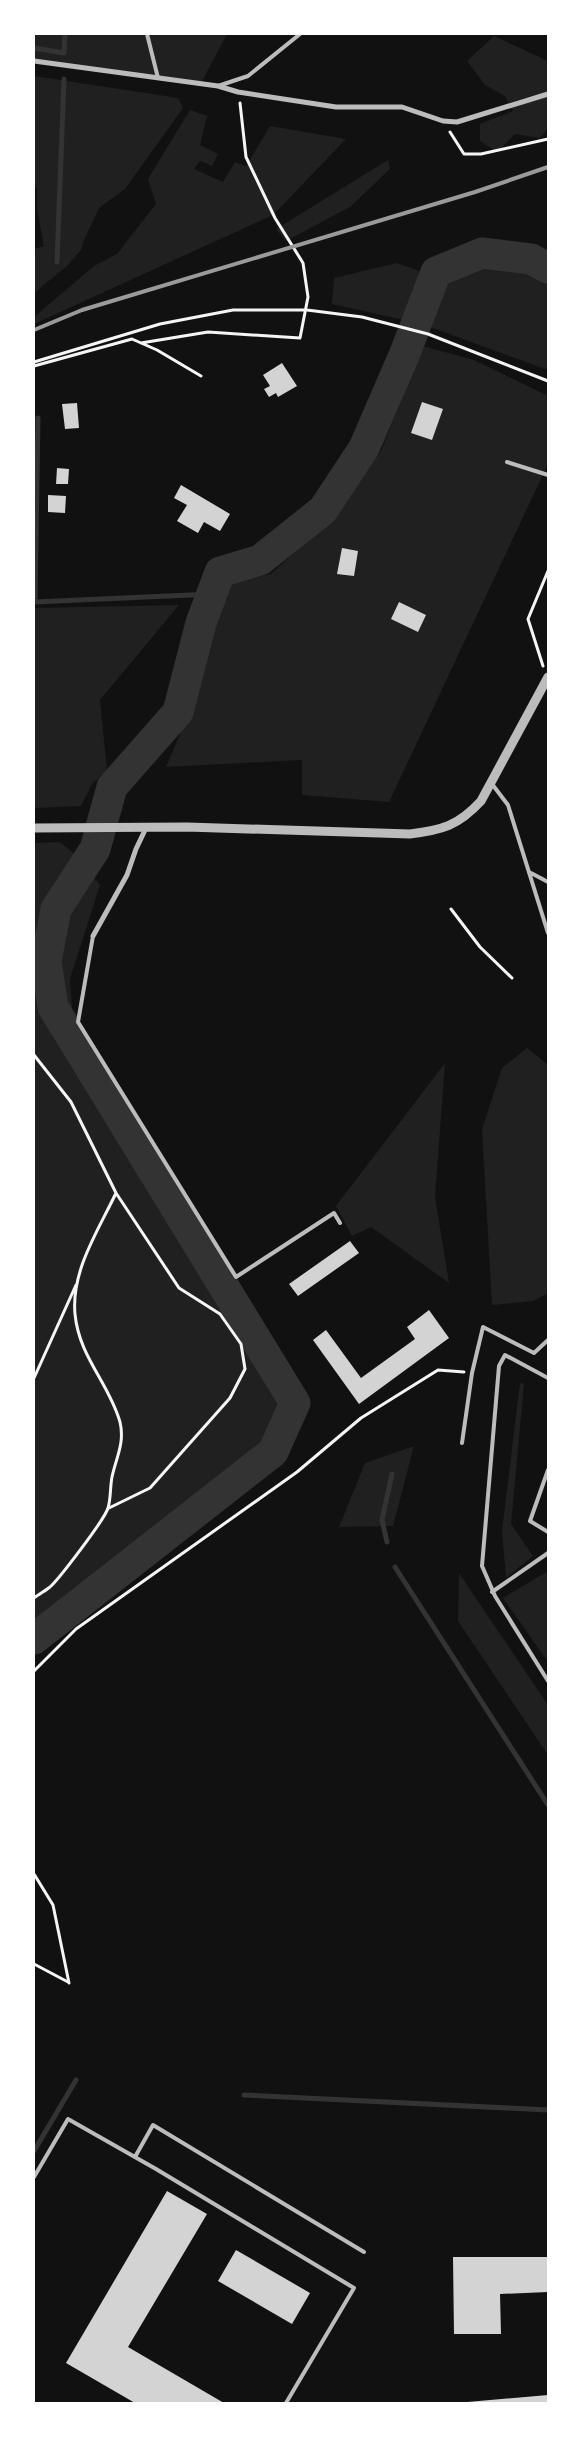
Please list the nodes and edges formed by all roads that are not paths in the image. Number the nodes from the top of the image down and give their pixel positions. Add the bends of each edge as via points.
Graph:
1 (148, 34) edge
2 (300, 34) edge
3 (34, 61) edge
4 (158, 78) junction
5 (218, 86) junction
6 (548, 94) edge
7 (507, 462) dead end
8 (548, 475) edge
9 (548, 678) edge
10 (492, 784) junction
11 (34, 828) edge
12 (146, 828) junction
13 (531, 873) junction
14 (548, 882) edge
15 (548, 932) edge
16 (93, 936) joint
17 (340, 1223) dead end
18 (548, 1340) edge
19 (548, 1378) edge
20 (462, 1443) dead end
21 (548, 1470) edge
22 (548, 1532) edge
23 (548, 1553) edge
24 (492, 1592) junction
25 (548, 1681) edge
26 (135, 2157) junction
27 (34, 2177) edge
28 (364, 2252) dead end
29 (286, 2403) edge

1 - 4 lane
2 - 5 lane via 248,76
3 - 4 street
4 - 5 street
5 - 6 street via 336,107 402,107 457,122
7 - 8 lane
9 - 10 street
10 - 12 street via 468,815 453,826 434,831 410,834
10 - 13 lane via 508,805
11 - 12 street
12 - 16 street via 127,875
13 - 14 lane
13 - 15 lane
16 - 17 lane via 78,1022 236,1277 334,1213
18 - 20 lane via 534,1354 483,1327 472,1373
19 - 24 lane via 505,1355 499,1366 482,1556 482,1566
21 - 22 lane via 530,1521
23 - 24 lane
24 - 25 lane
26 - 27 lane via 68,2119
26 - 28 lane via 153,2125
26 - 29 lane via 354,2288

